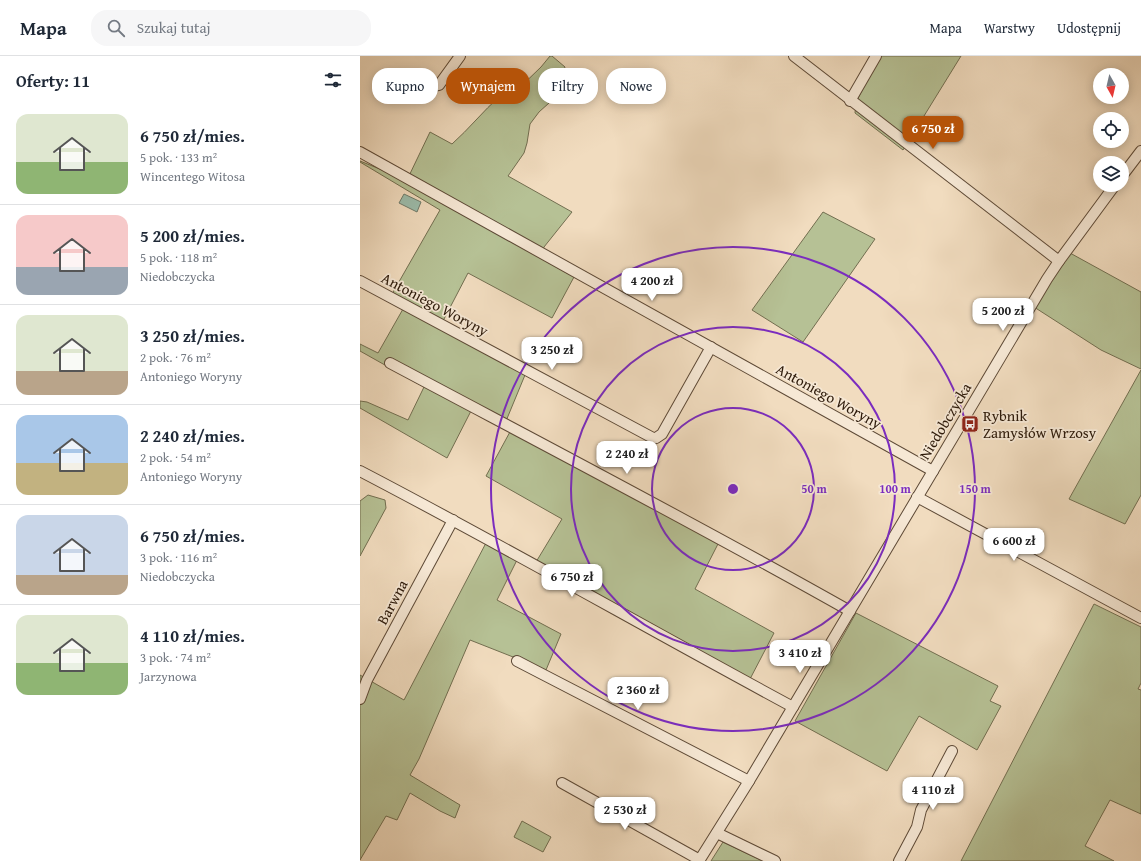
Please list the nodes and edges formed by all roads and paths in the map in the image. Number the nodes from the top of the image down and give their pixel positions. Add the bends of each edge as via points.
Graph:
1 (460, 56) edge
2 (794, 56) edge
3 (876, 56) edge
4 (438, 85) edge
5 (850, 101) junction
6 (1141, 151) edge
7 (360, 152) edge
8 (1129, 167) edge
9 (1110, 192) edge
10 (1059, 261) junction
11 (360, 281) edge
12 (711, 347) junction
13 (390, 364) dead end
14 (360, 471) edge
15 (933, 471) junction
16 (917, 497) junction
17 (453, 520) junction
18 (850, 611) junction
19 (1141, 618) edge
20 (517, 661) dead end
21 (360, 699) edge
22 (793, 707) junction
23 (952, 751) dead end
24 (748, 781) junction
25 (562, 783) dead end
26 (717, 833) junction
27 (699, 860) edge
28 (775, 861) edge
29 (898, 861) edge

1 - 4 street
2 - 5 street
3 - 5 street
5 - 10 street
6 - 8 street
7 - 12 street, Antoniego Woryny
9 - 10 street, Niedobczycka
10 - 15 street, Niedobczycka
11 - 12 street, Antoniego Woryny via 653,438 662,434
12 - 15 street, Antoniego Woryny
13 - 18 street via 633,492
14 - 17 street
15 - 16 street, Niedobczycka
16 - 18 street, Niedobczycka
16 - 19 street
17 - 21 street, Barwna via 367,680
17 - 22 street
18 - 22 street, Niedobczycka
20 - 24 street
22 - 24 street, Niedobczycka
23 - 29 street via 921,810 917,827
24 - 26 street, Niedobczycka
25 - 27 street, Niedobczycka
26 - 27 street, Niedobczycka
26 - 28 street

